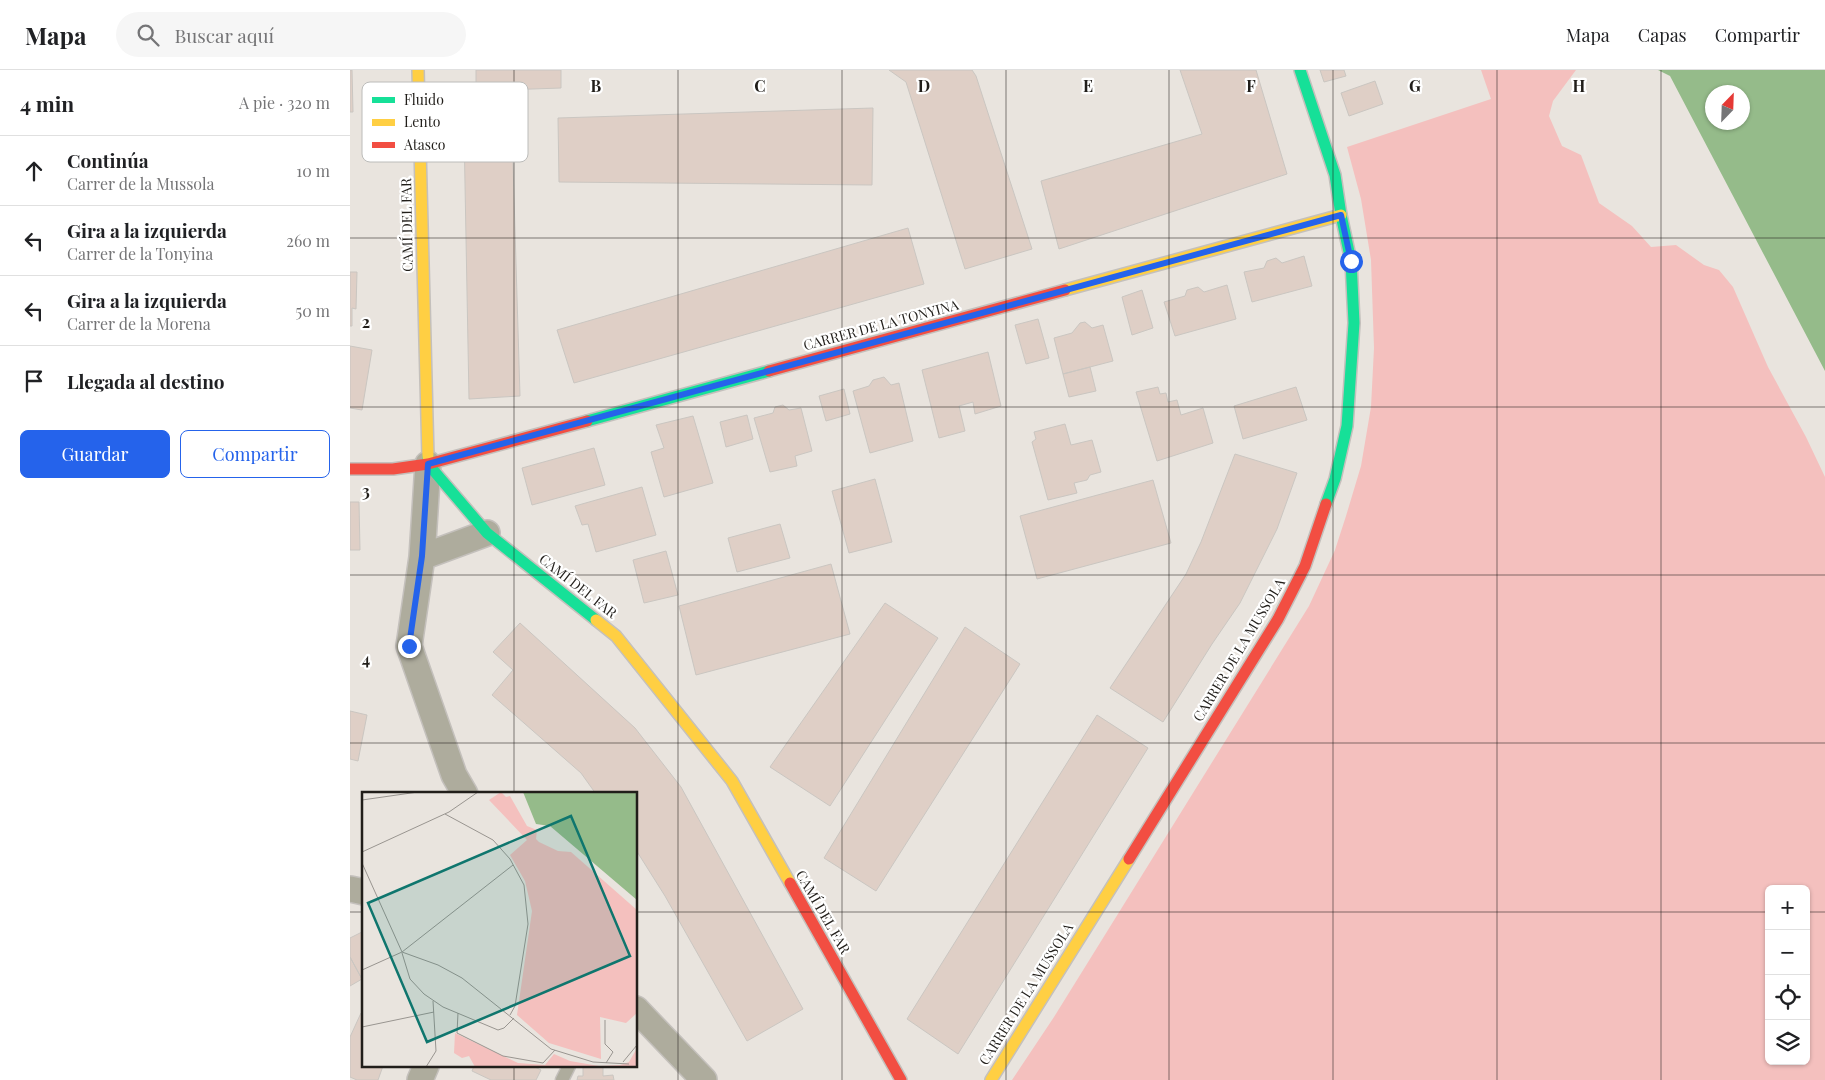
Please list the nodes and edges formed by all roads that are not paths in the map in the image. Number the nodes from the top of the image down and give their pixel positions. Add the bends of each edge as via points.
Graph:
1 (1300, 70) edge
2 (420, 162) edge
3 (1341, 215) junction
4 (428, 464) junction
5 (350, 469) edge
6 (487, 533) junction
7 (422, 556) junction
8 (465, 792) edge
9 (638, 1011) edge
10 (425, 1068) edge
11 (568, 1068) edge
12 (420, 1080) edge
13 (562, 1080) edge
14 (704, 1080) edge
15 (901, 1080) edge
16 (991, 1080) edge

1 - 3 street, CARRER DE LA MUSSOLA via 1335,175
2 - 4 street, CAMÍ DEL FAR
3 - 4 street, CARRER DE LA TONYINA
3 - 16 street, CARRER DE LA MUSSOLA via 1351,261 1354,323 1347,426 1335,479 1305,566 1278,619
4 - 5 street, CARRER DE LA TONYINA via 393,469
4 - 6 street, CAMÍ DEL FAR
4 - 7 street
6 - 7 street
6 - 15 street, CAMÍ DEL FAR via 616,636 732,781
7 - 8 street via 409,646 454,775
9 - 14 street
10 - 12 street
11 - 13 lane

